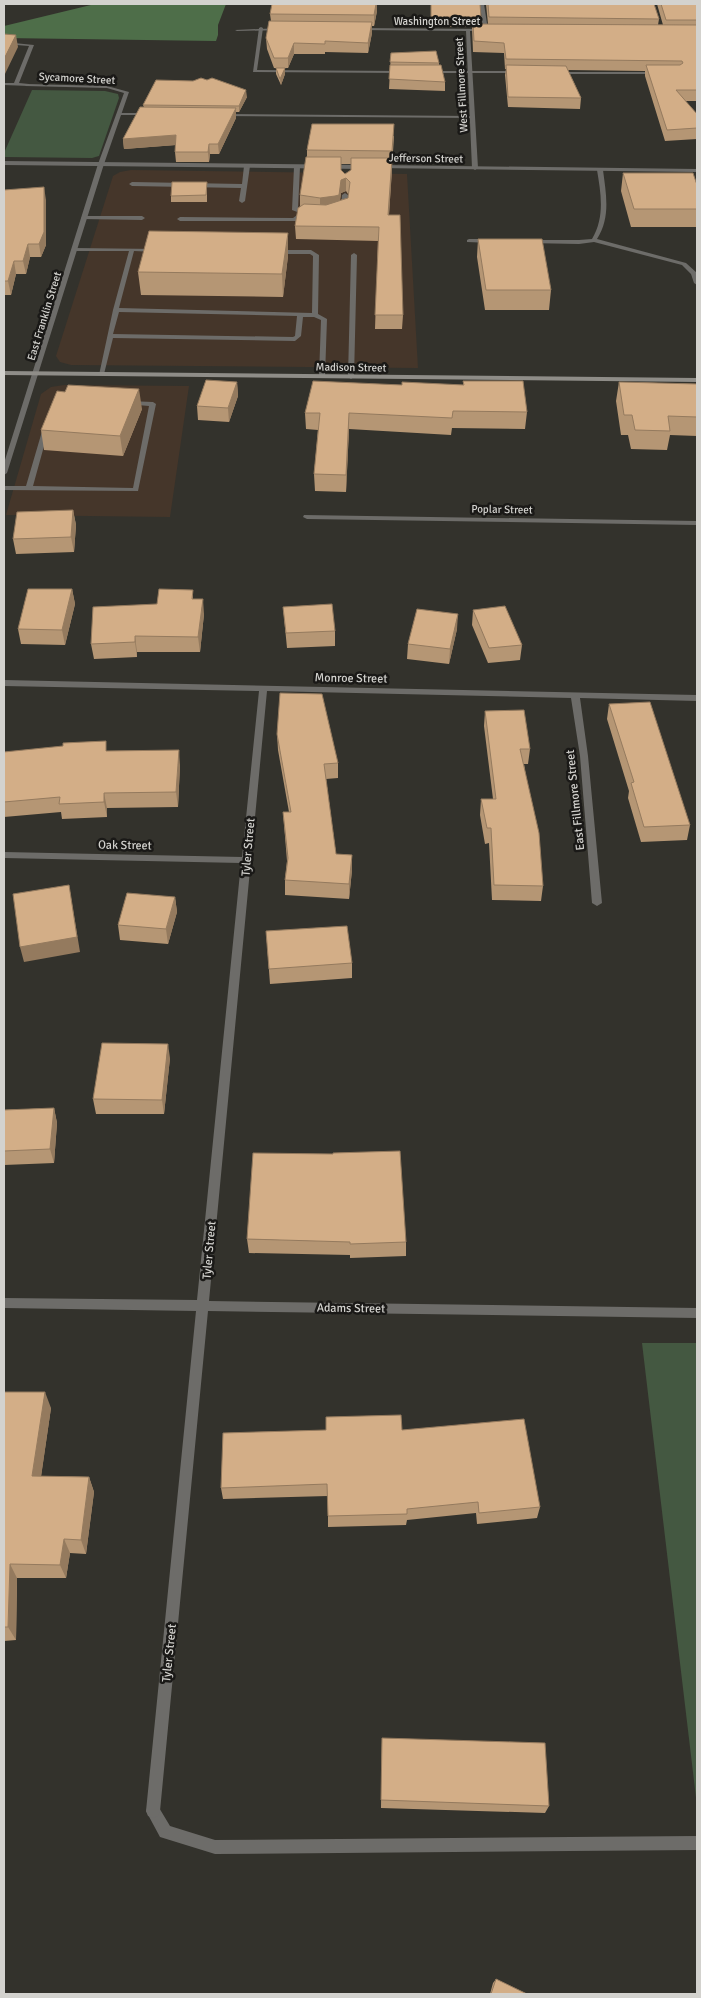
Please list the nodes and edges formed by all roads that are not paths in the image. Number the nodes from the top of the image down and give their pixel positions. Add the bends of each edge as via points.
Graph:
1 (482, 4) edge
2 (261, 28) junction
3 (291, 29) edge
4 (350, 29) edge
5 (237, 30) dead end
6 (468, 30) junction
7 (485, 30) junction
8 (495, 30) edge
9 (4, 43) edge
10 (412, 72) edge
11 (422, 72) edge
12 (470, 72) junction
13 (520, 72) edge
14 (549, 73) edge
15 (668, 73) edge
16 (4, 84) edge
17 (16, 85) junction
18 (127, 92) joint
19 (119, 114) junction
20 (158, 114) edge
21 (217, 115) edge
22 (473, 117) junction
23 (4, 163) edge
24 (101, 164) junction
25 (247, 166) junction
26 (297, 167) junction
27 (346, 167) junction
28 (366, 167) edge
29 (376, 167) edge
30 (475, 168) junction
31 (600, 170) junction
32 (697, 171) edge
33 (346, 175) edge
34 (132, 184) dead end
35 (244, 186) junction
36 (345, 196) edge
37 (242, 201) dead end
38 (303, 213) junction
39 (312, 213) edge
40 (336, 214) edge
41 (84, 218) junction
42 (142, 218) dead end
43 (180, 219) dead end
44 (594, 240) junction
45 (468, 241) dead end
46 (496, 241) edge
47 (524, 242) edge
48 (75, 249) junction
49 (132, 250) junction
50 (162, 250) edge
51 (271, 252) edge
52 (354, 256) dead end
53 (697, 283) edge
54 (116, 310) junction
55 (300, 314) junction
56 (315, 315) junction
57 (110, 336) junction
58 (4, 373) edge
59 (36, 374) junction
60 (101, 374) junction
61 (322, 376) junction
62 (351, 377) junction
63 (697, 380) edge
64 (124, 403) edge
65 (49, 419) edge
66 (4, 473) edge
67 (4, 488) edge
68 (29, 488) junction
69 (307, 517) dead end
70 (697, 522) edge
71 (4, 683) edge
72 (263, 689) junction
73 (575, 696) junction
74 (697, 698) edge
75 (4, 855) edge
76 (246, 860) junction
77 (597, 903) dead end
78 (4, 1303) edge
79 (204, 1306) junction
80 (697, 1313) edge
81 (697, 1843) edge

1 - 7 street
2 - 3 street
2 - 5 street
2 - 10 street via 255,71
4 - 6 street, Washington Street
6 - 7 street, Washington Street
6 - 12 street, West Fillmore Street
7 - 8 street, Washington Street
9 - 17 street via 32,45
11 - 12 street
12 - 13 street
12 - 22 street, West Fillmore Street
14 - 15 street
16 - 17 street, Sycamore Street
17 - 18 street, Sycamore Street via 106,87
18 - 19 street, East Franklin Street
19 - 20 street
19 - 24 street, East Franklin Street
21 - 22 street
22 - 30 street, West Fillmore Street
23 - 24 street
24 - 25 street
24 - 41 street, East Franklin Street
25 - 26 street
25 - 35 street
26 - 27 street
26 - 38 street via 295,210
27 - 28 street
27 - 33 street
29 - 30 street, Jefferson Street
30 - 31 street, Jefferson Street
31 - 32 street, Jefferson Street
31 - 44 street via 606,209
34 - 35 street
35 - 37 street
36 - 40 street via 344,210
38 - 39 street
38 - 43 street via 294,220
41 - 42 street
41 - 48 street, East Franklin Street
44 - 47 street
44 - 53 street via 684,264 694,273
45 - 46 street
48 - 49 street
48 - 59 street, East Franklin Street
49 - 50 street
49 - 54 street
51 - 56 street via 311,252 316,255
52 - 62 street
54 - 55 street
54 - 57 street
55 - 56 street
55 - 57 street via 298,336 295,338
56 - 61 street via 324,319
57 - 60 street
58 - 59 main road, Madison Street
59 - 60 main road, Madison Street
59 - 66 street, East Franklin Street
60 - 61 main road, Madison Street
61 - 62 main road, Madison Street
62 - 63 main road, Madison Street
64 - 68 street via 153,404 136,490
65 - 68 street
67 - 68 street
69 - 70 street, Poplar Street
71 - 72 street, Monroe Street
72 - 73 street, Monroe Street
72 - 76 street, Tyler Street
73 - 74 street, Monroe Street
73 - 77 street, East Fillmore Street via 584,756
75 - 76 street, Oak Street
76 - 79 street, Tyler Street
78 - 79 street, Adams Street
79 - 80 street, Adams Street
79 - 81 street, Tyler Street via 153,1811 165,1832 215,1847

